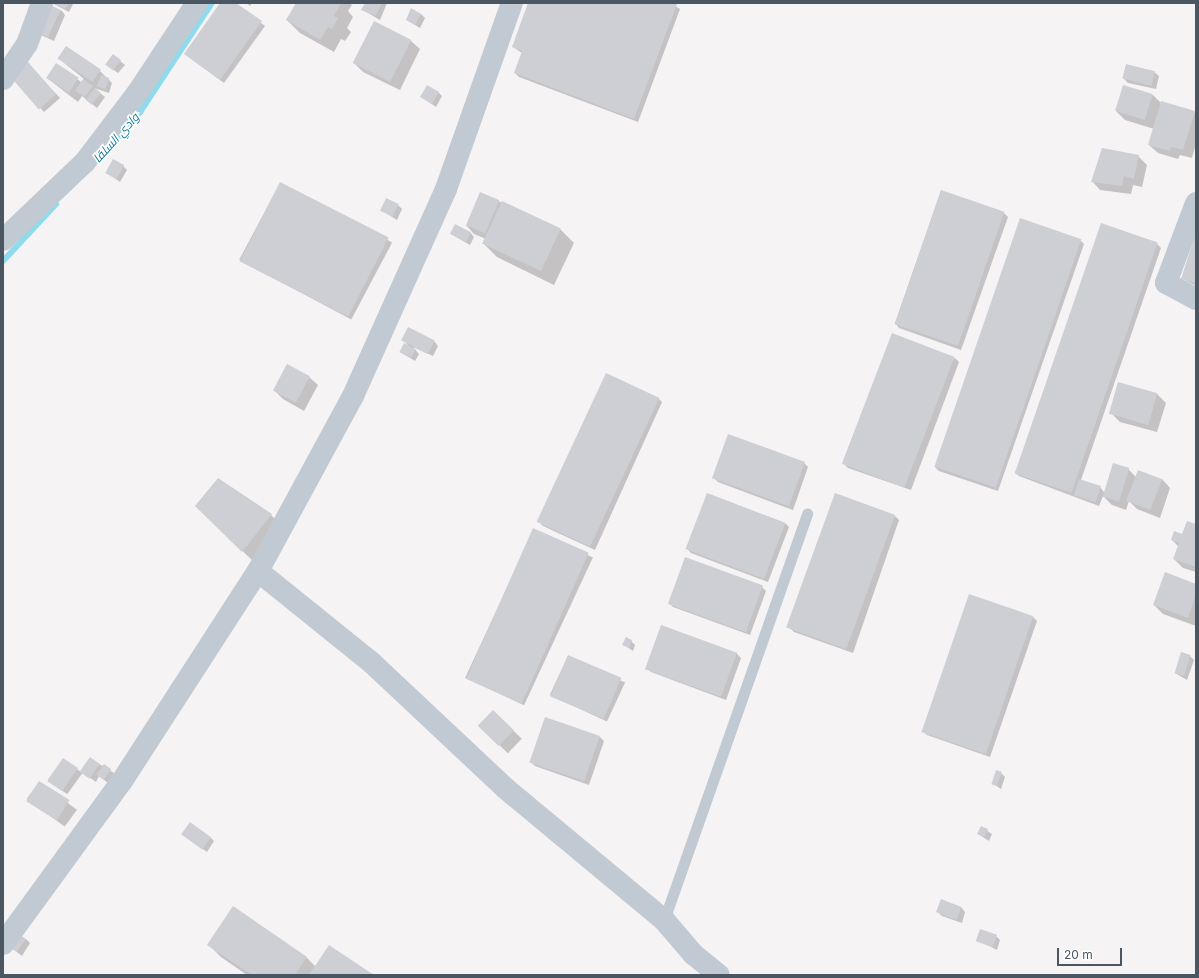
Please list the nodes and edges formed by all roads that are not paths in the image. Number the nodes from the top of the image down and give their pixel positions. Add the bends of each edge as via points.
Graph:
1 (42, 3) edge
2 (197, 3) edge
3 (512, 3) edge
4 (3, 79) edge
5 (1196, 203) edge
6 (3, 240) edge
7 (1196, 299) edge
8 (807, 513) dead end
9 (258, 571) junction
10 (664, 920) junction
11 (3, 944) edge
12 (719, 975) edge

1 - 4 street via 27,44
2 - 6 street via 138,92 84,162
3 - 9 street via 446,189 353,396
5 - 7 street via 1166,283
8 - 10 lane
9 - 10 street via 372,663 505,788
9 - 11 street via 122,781
10 - 12 street via 693,954

